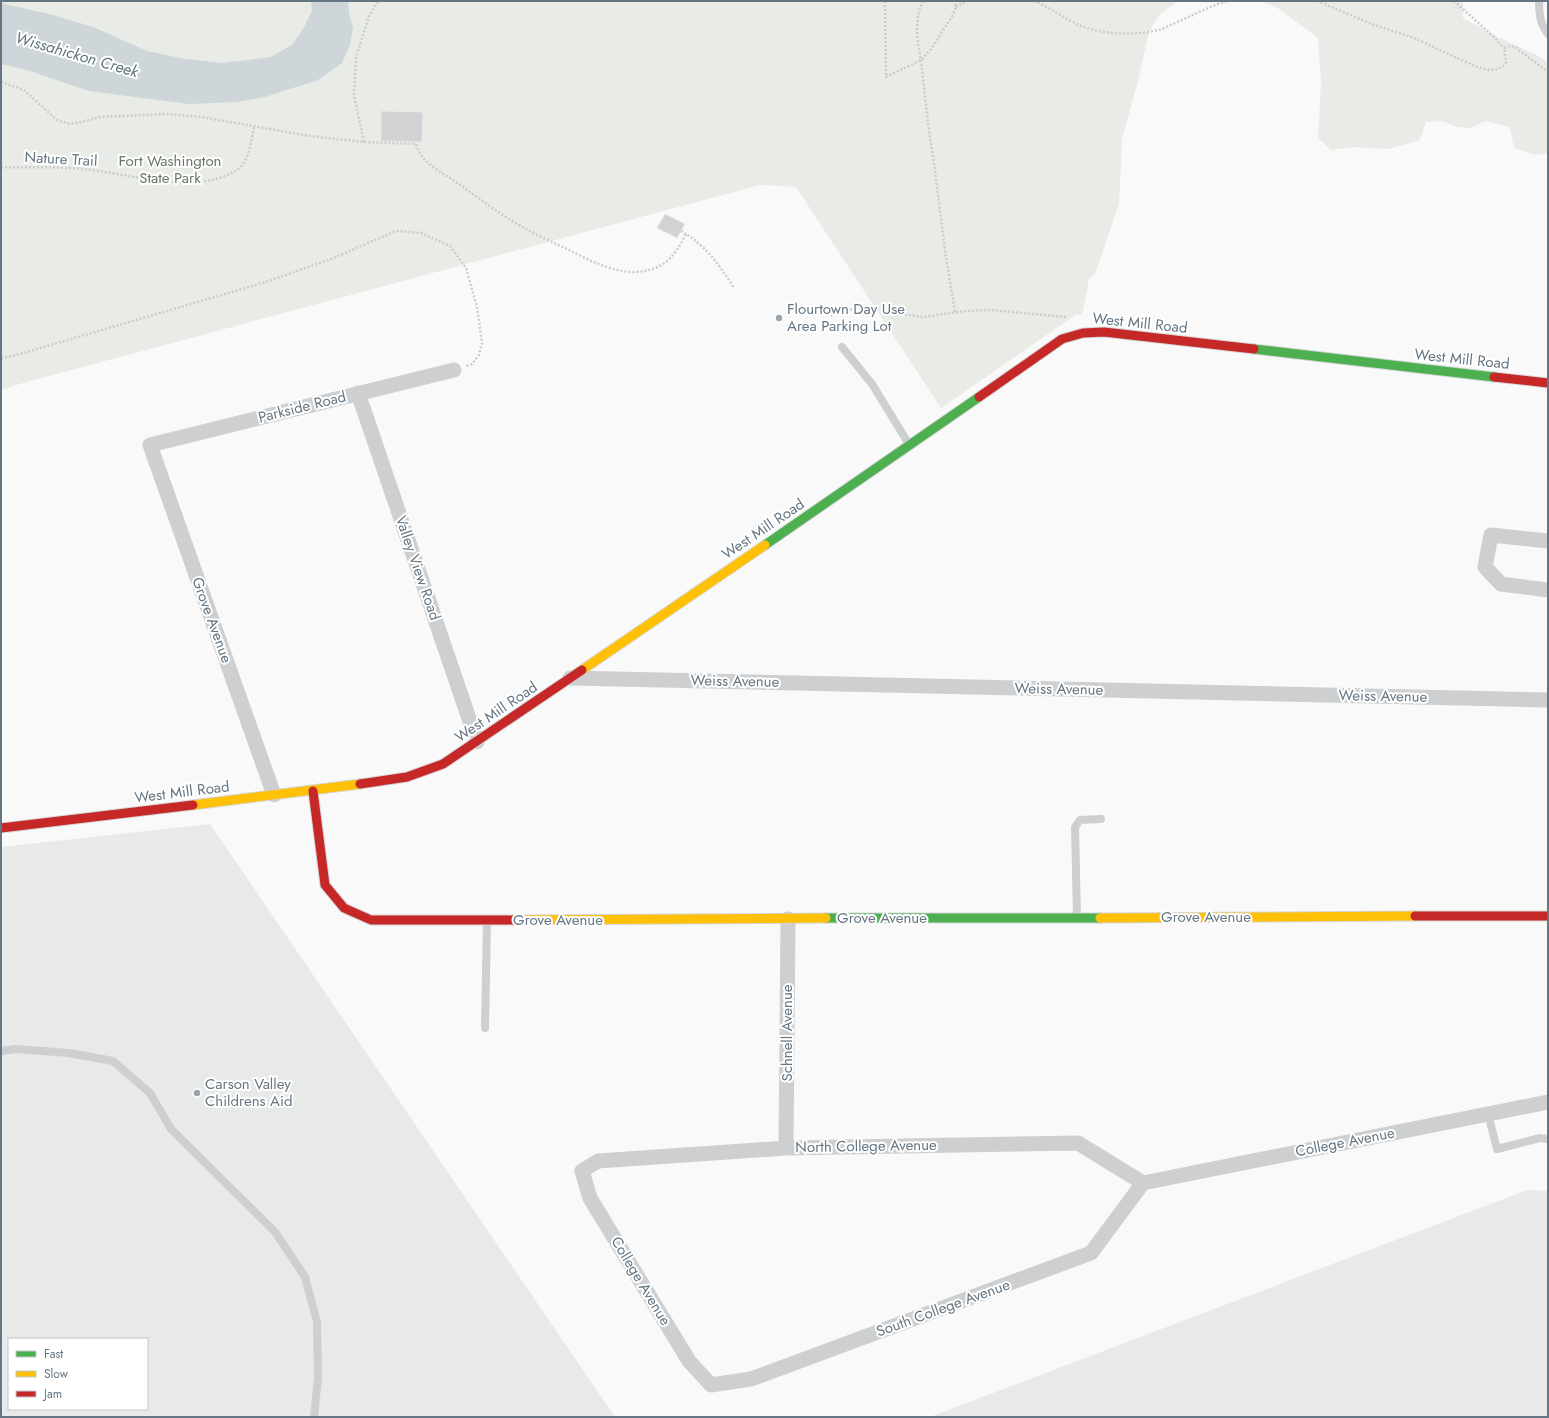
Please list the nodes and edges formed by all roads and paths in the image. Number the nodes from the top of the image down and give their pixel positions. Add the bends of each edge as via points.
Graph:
1 (378, 1) edge
2 (885, 1) edge
3 (923, 1) edge
4 (955, 1) edge
5 (966, 1) edge
6 (1034, 1) edge
7 (1228, 1) edge
8 (1317, 1) edge
9 (1454, 1) edge
10 (1539, 1) edge
11 (956, 7) junction
12 (1548, 34) edge
13 (1504, 48) junction
14 (921, 60) junction
15 (1548, 72) edge
16 (1, 82) edge
17 (254, 127) junction
18 (364, 142) junction
19 (1, 167) edge
20 (681, 231) dead end
21 (686, 234) junction
22 (734, 288) dead end
23 (955, 312) junction
24 (831, 316) dead end
25 (1067, 317) dead end
26 (842, 347) dead end
27 (1, 358) edge
28 (454, 370) joint
29 (1548, 383) edge
30 (358, 393) junction
31 (150, 446) joint
32 (910, 446) junction
33 (1548, 541) edge
34 (1548, 590) edge
35 (570, 678) junction
36 (1548, 700) edge
37 (477, 742) junction
38 (313, 791) junction
39 (274, 795) junction
40 (1101, 819) dead end
41 (1, 828) edge
42 (1548, 916) edge
43 (1077, 918) junction
44 (788, 919) junction
45 (487, 920) junction
46 (485, 1028) dead end
47 (1, 1051) edge
48 (1548, 1102) edge
49 (1488, 1114) junction
50 (1548, 1139) edge
51 (786, 1148) junction
52 (582, 1171) joint
53 (1143, 1183) junction
54 (711, 1385) joint
55 (314, 1417) edge

1 - 18 path via 369,16 356,57 354,95
2 - 14 path via 886,77
3 - 14 path via 918,14
4 - 11 path
5 - 11 path
6 - 7 path via 1082,26 1114,33 1138,33 1162,29
8 - 13 path via 1414,38 1486,70 1502,68 1506,63
9 - 13 path
10 - 12 lane via 1541,24
11 - 14 path via 947,25
13 - 15 path via 1515,47
14 - 23 path
16 - 17 path via 24,90 57,120 70,124 100,117 164,114 201,117
17 - 18 path
17 - 19 path, Nature Trail via 249,152 239,168 222,178 189,183 82,168
18 - 21 path via 416,144 417,151 437,170 518,225 588,259 623,271 633,272 658,266 673,257
20 - 21 path
21 - 22 path via 711,254
23 - 24 path via 938,316 912,316 871,307 859,307
23 - 25 path via 991,310
26 - 32 lane via 872,384
27 - 28 path via 266,282 331,259 396,231 421,233 450,246 466,268 477,307 482,343 479,355 472,364
28 - 30 street, Parkside Road
29 - 32 street, West Mill Road via 1088,331 1062,339
30 - 31 street, Parkside Road
30 - 37 street, Valley View Road
31 - 39 street, Grove Avenue
32 - 35 street, West Mill Road
33 - 34 street via 1491,535 1485,567 1501,584
35 - 36 street, Weiss Avenue
35 - 37 street, West Mill Road
37 - 38 street, West Mill Road via 443,764 407,777
38 - 39 street, West Mill Road
38 - 45 street, Grove Avenue via 325,885 344,908 371,920
39 - 41 street, West Mill Road
40 - 43 lane via 1080,820 1076,827
42 - 43 street, Grove Avenue
43 - 44 street, Grove Avenue
44 - 45 street, Grove Avenue
44 - 51 street, Schnell Avenue
45 - 46 lane
47 - 55 lane via 16,1049 69,1053 113,1062 150,1093 171,1130 275,1232 306,1277 317,1322 318,1377
48 - 49 street, College Avenue
49 - 50 lane via 1497,1149 1540,1138
49 - 53 street, College Avenue
51 - 52 street, North College Avenue via 598,1161
51 - 53 street, North College Avenue via 1078,1143
52 - 54 street, College Avenue via 590,1198 689,1361
53 - 54 street, South College Avenue via 1091,1253 751,1379

